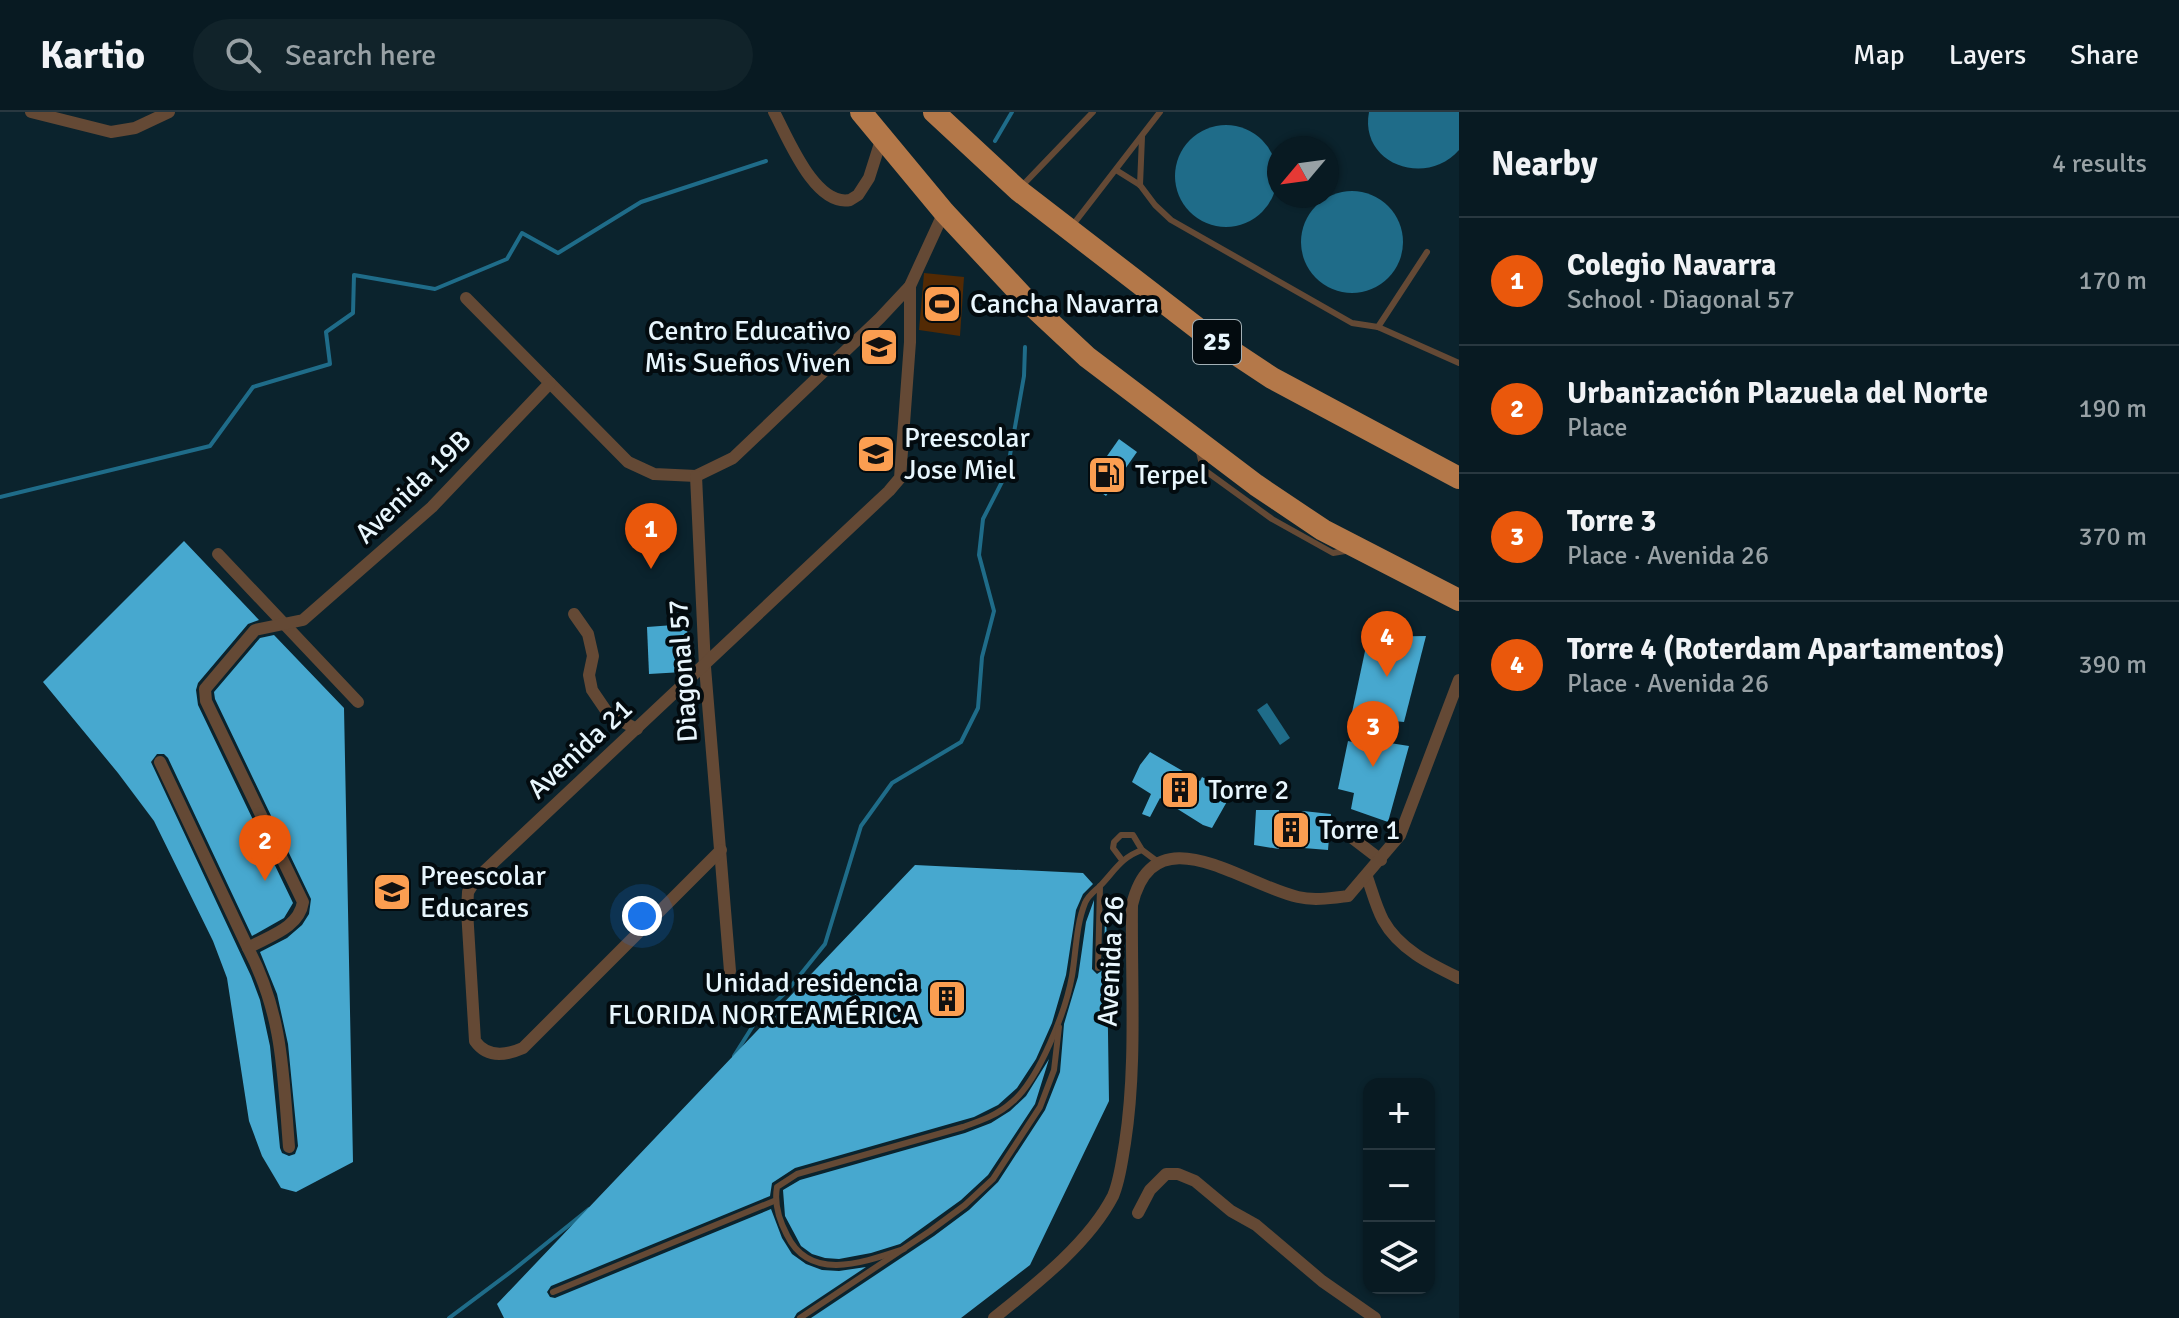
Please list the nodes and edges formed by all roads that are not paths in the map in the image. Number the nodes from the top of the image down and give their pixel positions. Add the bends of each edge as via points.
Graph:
1 (31, 112) edge
2 (169, 112) edge
3 (774, 112) edge
4 (861, 112) edge
5 (934, 112) edge
6 (1093, 112) edge
7 (1160, 112) edge
8 (1142, 136) junction
9 (882, 137) junction
10 (1116, 170) junction
11 (1140, 185) junction
12 (1018, 190) junction
13 (944, 212) junction
14 (1069, 230) junction
15 (1427, 252) dead end
16 (910, 286) junction
17 (466, 298) dead end
18 (1378, 327) junction
19 (1459, 363) edge
20 (550, 383) junction
21 (696, 476) junction
22 (1459, 478) edge
23 (218, 554) dead end
24 (1458, 600) edge
25 (574, 614) dead end
26 (286, 625) junction
27 (705, 667) junction
28 (1459, 680) edge
29 (358, 702) dead end
30 (637, 729) junction
31 (160, 762) dead end
32 (1338, 827) dead end
33 (721, 850) junction
34 (1142, 850) junction
35 (1122, 860) junction
36 (1381, 860) junction
37 (1158, 862) junction
38 (1368, 876) junction
39 (1100, 886) junction
40 (248, 948) junction
41 (1098, 968) dead end
42 (1459, 969) edge
43 (730, 971) dead end
44 (1459, 978) edge
45 (1060, 1020) junction
46 (289, 1147) dead end
47 (774, 1201) junction
48 (1138, 1213) dead end
49 (904, 1249) junction
50 (553, 1292) dead end
51 (800, 1318) edge
52 (994, 1318) edge
53 (1375, 1318) edge

1 - 2 street via 111,132 135,128
3 - 9 street via 809,175 835,200 850,200 864,186
4 - 9 highway
5 - 12 highway, 25
6 - 12 lane
7 - 8 lane
8 - 10 lane
8 - 11 lane
9 - 13 highway
10 - 11 lane
10 - 14 lane
11 - 18 lane via 1171,220 1352,323
12 - 14 highway, 25
13 - 16 street
13 - 24 highway via 1068,341 1256,485 1323,530
14 - 22 highway, 25 via 1272,378
15 - 18 lane
16 - 21 street via 733,458
16 - 27 street, Avenida 21 via 900,478
17 - 20 street
18 - 19 lane
20 - 21 street via 628,462 654,474
20 - 26 street, Avenida 19B via 432,507 303,620
21 - 27 street, Diagonal 57
23 - 26 street
25 - 30 street via 588,634 592,690 609,715
26 - 29 street
26 - 40 street via 255,630 205,689 206,701 303,902 289,926
27 - 30 street, Avenida 21
27 - 33 street, Diagonal 57
28 - 36 street via 1400,835
30 - 33 street, Avenida 21 via 468,892 475,1041 481,1049 503,1054 523,1048
31 - 40 street
32 - 36 street
33 - 43 street, Diagonal 57
34 - 35 lane
34 - 35 lane via 1133,835 1121,835 1113,848
34 - 37 lane
35 - 39 lane
36 - 38 street
37 - 38 street via 1180,857 1196,861 1300,898 1348,896
37 - 52 street, Avenida 26 via 1137,887 1132,905 1132,1099 1114,1194 1075,1245
38 - 42 street via 1405,938
38 - 44 street via 1382,919 1394,936
39 - 41 lane
39 - 45 lane via 1085,903
40 - 46 street via 277,1021
45 - 47 lane via 1021,1094 998,1113 797,1174 777,1187
45 - 49 lane via 1045,1095 1008,1158 965,1205
47 - 49 lane via 791,1243 821,1265 855,1263
47 - 50 lane
48 - 53 street via 1166,1174 1187,1178
49 - 51 lane

